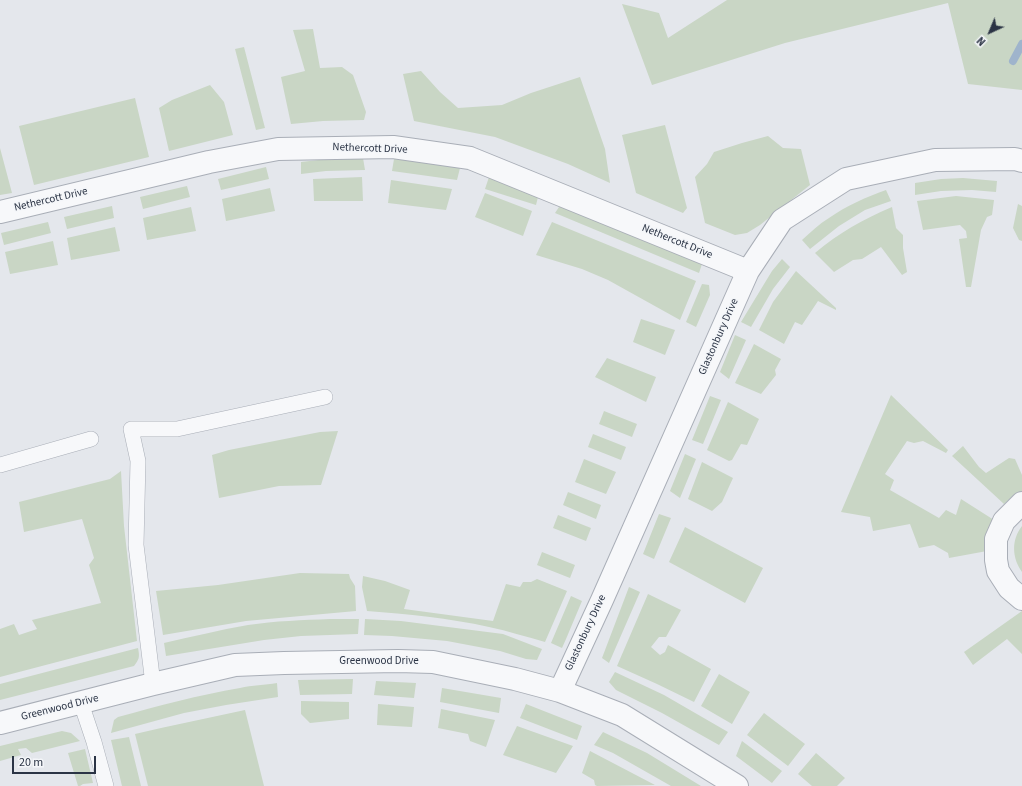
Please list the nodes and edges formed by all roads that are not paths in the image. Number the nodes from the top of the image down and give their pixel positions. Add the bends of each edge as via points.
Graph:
1 (1022, 161) edge
2 (0, 212) edge
3 (748, 271) junction
4 (325, 397) dead end
5 (91, 439) dead end
6 (0, 465) edge
7 (1022, 503) edge
8 (1022, 599) edge
9 (153, 684) junction
10 (560, 691) junction
11 (81, 703) junction
12 (0, 723) edge
13 (106, 786) edge
14 (737, 786) edge

1 - 3 street, Glastonbury Drive via 935,160 846,179 782,220
2 - 3 street, Nethercott Drive via 210,162 278,149 393,147 470,158
3 - 10 street, Glastonbury Drive
4 - 9 lane via 177,429 131,429 138,461 136,545
5 - 6 lane
7 - 8 street via 1004,521 996,540 998,571 1008,588
9 - 10 street, Greenwood Drive via 235,665 398,661 433,662
9 - 11 street, Greenwood Drive
10 - 14 street, Greenwood Drive via 622,715
11 - 12 street, Greenwood Drive
11 - 13 lane

